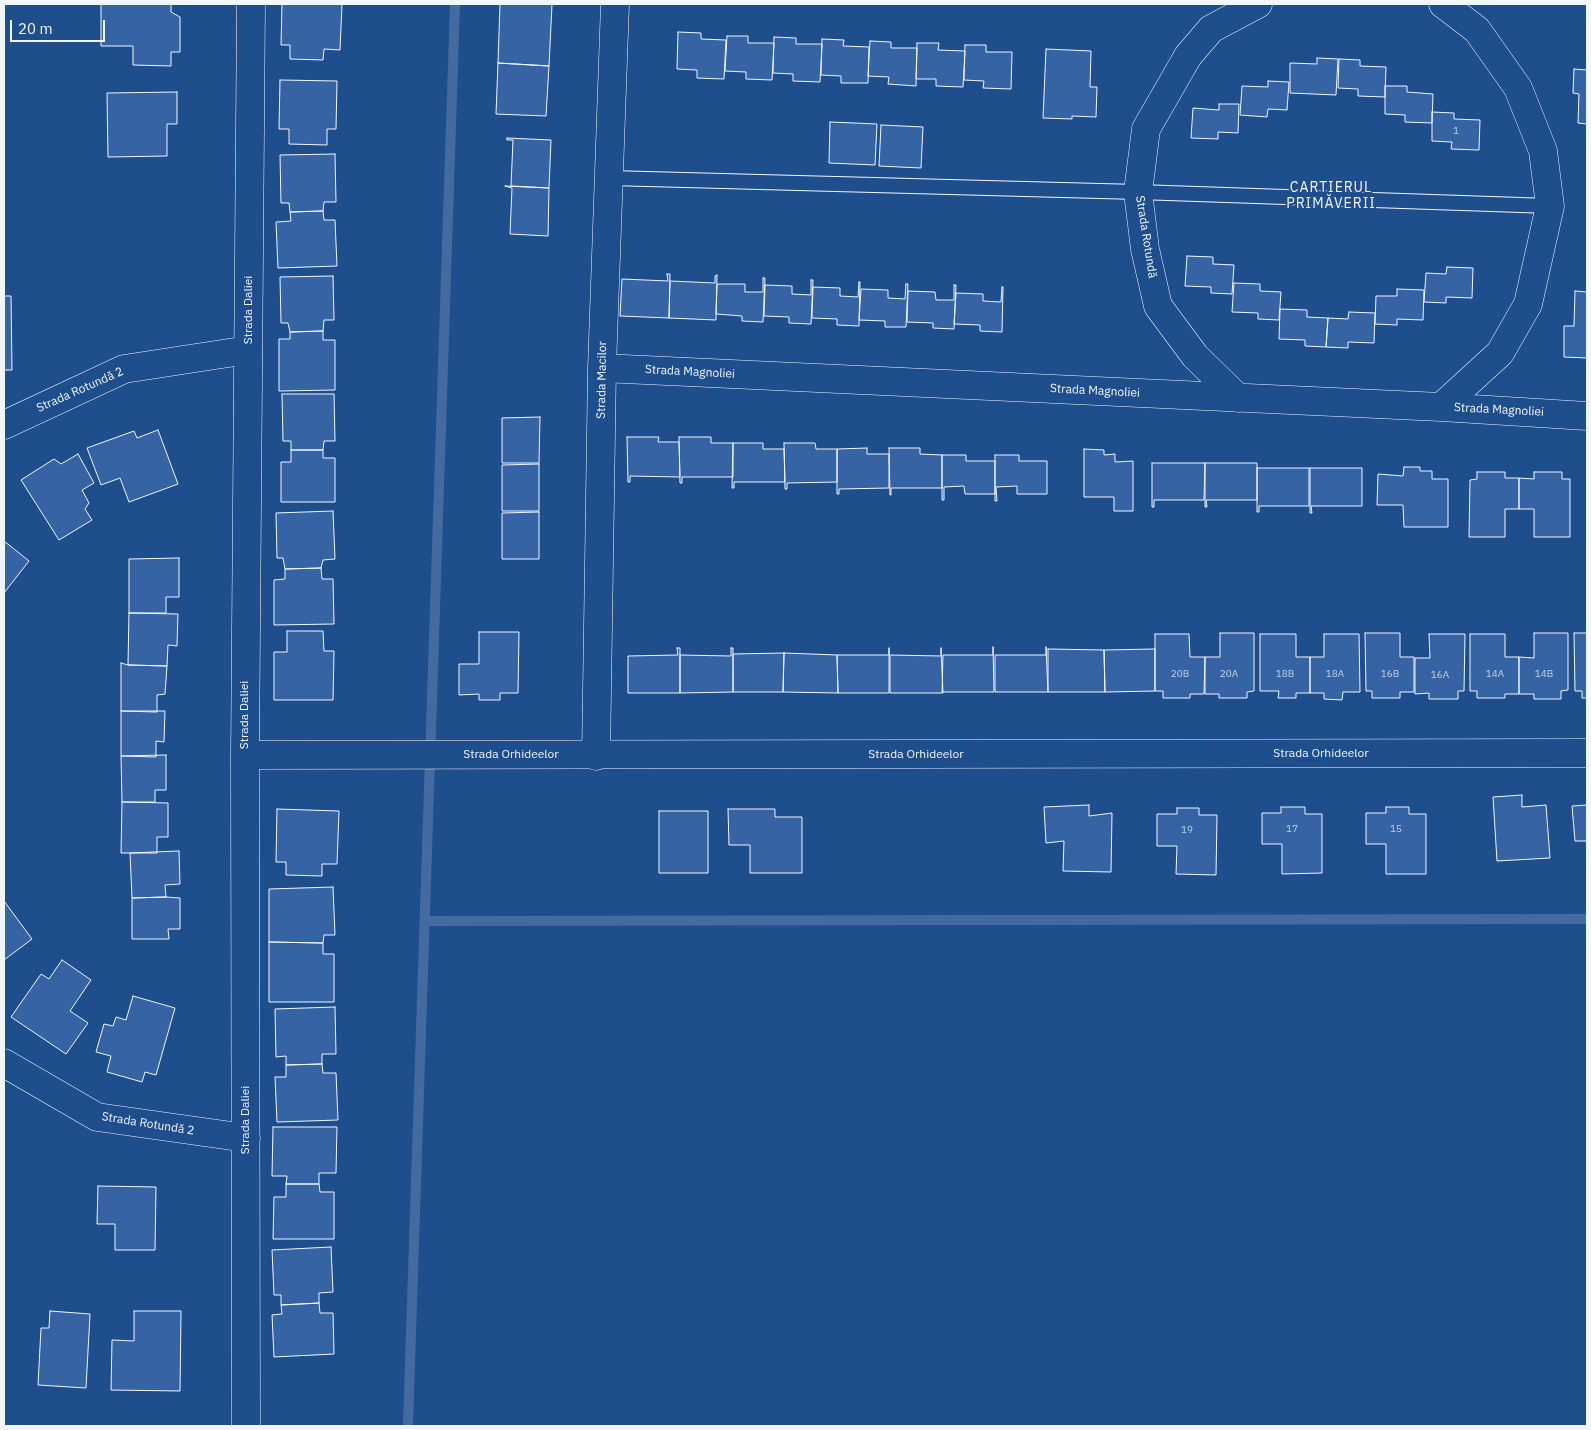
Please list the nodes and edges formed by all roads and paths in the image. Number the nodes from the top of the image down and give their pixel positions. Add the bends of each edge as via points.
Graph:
1 (251, 4) edge
2 (615, 4) edge
3 (1258, 4) edge
4 (1443, 4) edge
5 (609, 178) junction
6 (1138, 192) junction
7 (1550, 206) junction
8 (248, 350) junction
9 (602, 368) junction
10 (1238, 398) junction
11 (1441, 407) junction
12 (1587, 416) edge
13 (4, 425) edge
14 (1587, 753) edge
15 (245, 755) junction
16 (596, 756) junction
17 (4, 1063) edge
18 (246, 1138) junction
19 (246, 1426) edge

1 - 8 street, Strada Daliei
2 - 5 street, Strada Macilor
3 - 6 street, Strada Rotundă via 1211,30 1188,56 1146,129
4 - 7 street via 1477,30 1518,88 1543,150
5 - 6 lane
5 - 9 street, Strada Macilor
6 - 7 lane
6 - 10 street, Strada Rotundă via 1145,250 1158,306 1195,356
7 - 11 street via 1528,304 1500,353
8 - 13 street, Strada Rotundă 2 via 124,369
8 - 15 street, Strada Daliei
9 - 10 street, Strada Magnoliei
9 - 16 street, Strada Macilor
10 - 11 street, Strada Magnoliei
11 - 12 street, Strada Magnoliei
14 - 16 street, Strada Orhideelor
15 - 16 street, Strada Orhideelor
15 - 18 street, Strada Daliei
17 - 18 street, Strada Rotundă 2 via 98,1117
18 - 19 street, Strada Daliei

